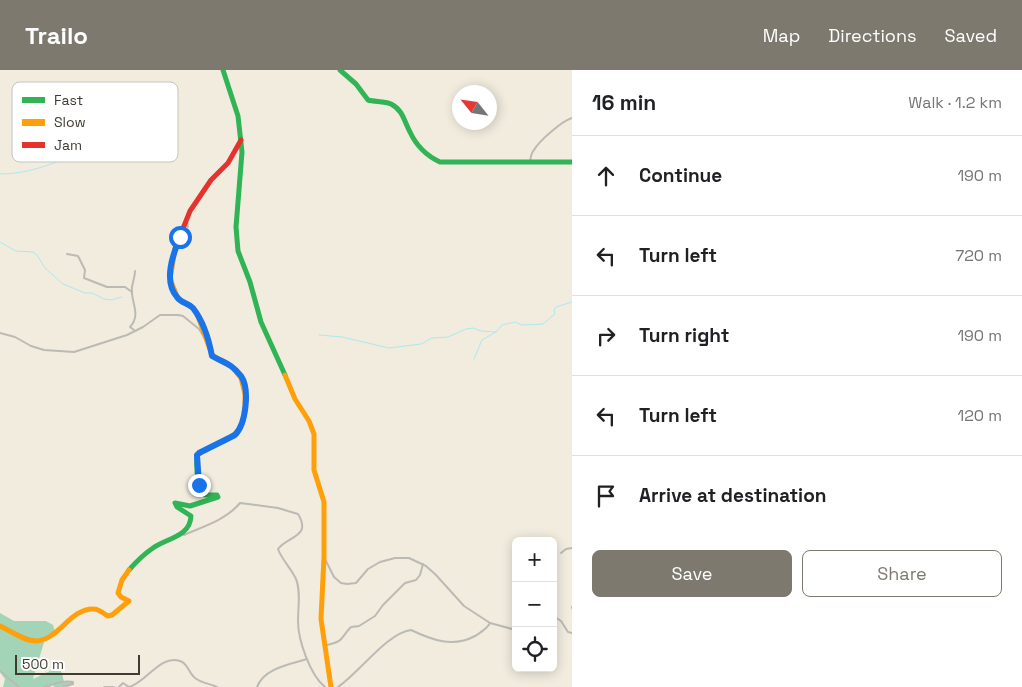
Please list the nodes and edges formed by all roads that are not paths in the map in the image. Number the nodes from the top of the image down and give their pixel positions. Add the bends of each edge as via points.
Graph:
1 (223, 70) edge
2 (340, 70) edge
3 (572, 118) edge
4 (241, 140) junction
5 (530, 162) junction
6 (572, 162) edge
7 (186, 218) junction
8 (188, 227) dead end
9 (67, 254) dead end
10 (135, 271) dead end
11 (132, 292) junction
12 (134, 331) junction
13 (0, 333) edge
14 (211, 351) junction
15 (182, 533) junction
16 (572, 548) edge
17 (561, 553) dead end
18 (324, 557) junction
19 (423, 564) junction
20 (557, 618) edge
21 (490, 623) junction
22 (0, 626) edge
23 (512, 629) edge
24 (572, 633) edge
25 (327, 645) dead end
26 (307, 659) junction
27 (0, 671) edge
28 (68, 686) edge
29 (19, 687) edge
30 (44, 687) edge
31 (63, 687) edge
32 (104, 687) edge
33 (114, 687) edge
34 (119, 687) edge
35 (217, 687) edge
36 (258, 687) edge
37 (324, 687) edge
38 (332, 687) edge
39 (338, 687) edge

1 - 4 street via 238,116
2 - 5 street via 368,100 389,103 399,109 410,132 436,160
3 - 5 street via 534,148
4 - 7 street via 228,163
4 - 18 street via 236,227 238,251 261,322 314,434 314,470 324,502
5 - 6 street
7 - 8 street
7 - 14 street via 175,249 170,283 178,299 197,314
9 - 11 street via 78,256 86,279 107,287 125,287
10 - 11 street
11 - 12 street via 137,310 130,327
12 - 13 street via 79,352 38,349
12 - 14 street via 160,315 181,316 199,329
14 - 15 street via 212,356 228,362 244,381 244,421 235,435 197,455 199,485 203,493 218,497 190,506 175,503 192,519
15 - 22 street via 152,549 125,576 118,593 129,601 110,616 92,609 67,620 40,641 29,640
15 - 26 street via 184,535 220,520 240,503 298,514 302,530 278,549 296,579 301,643
16 - 17 street
18 - 19 street via 334,577 347,584 356,583 368,569 380,562 404,557
18 - 38 street via 321,619
19 - 21 street via 444,582 462,605
19 - 25 street via 416,580 405,583 375,616 351,627 335,644
20 - 24 street
21 - 23 street
21 - 39 street via 470,638 453,642 433,640 410,630 404,632 389,640
26 - 36 street via 273,670
26 - 37 street
27 - 29 street
28 - 30 street via 73,682
28 - 31 street
32 - 33 street
34 - 35 street via 124,683 134,685 159,666 174,660 183,662 198,680

